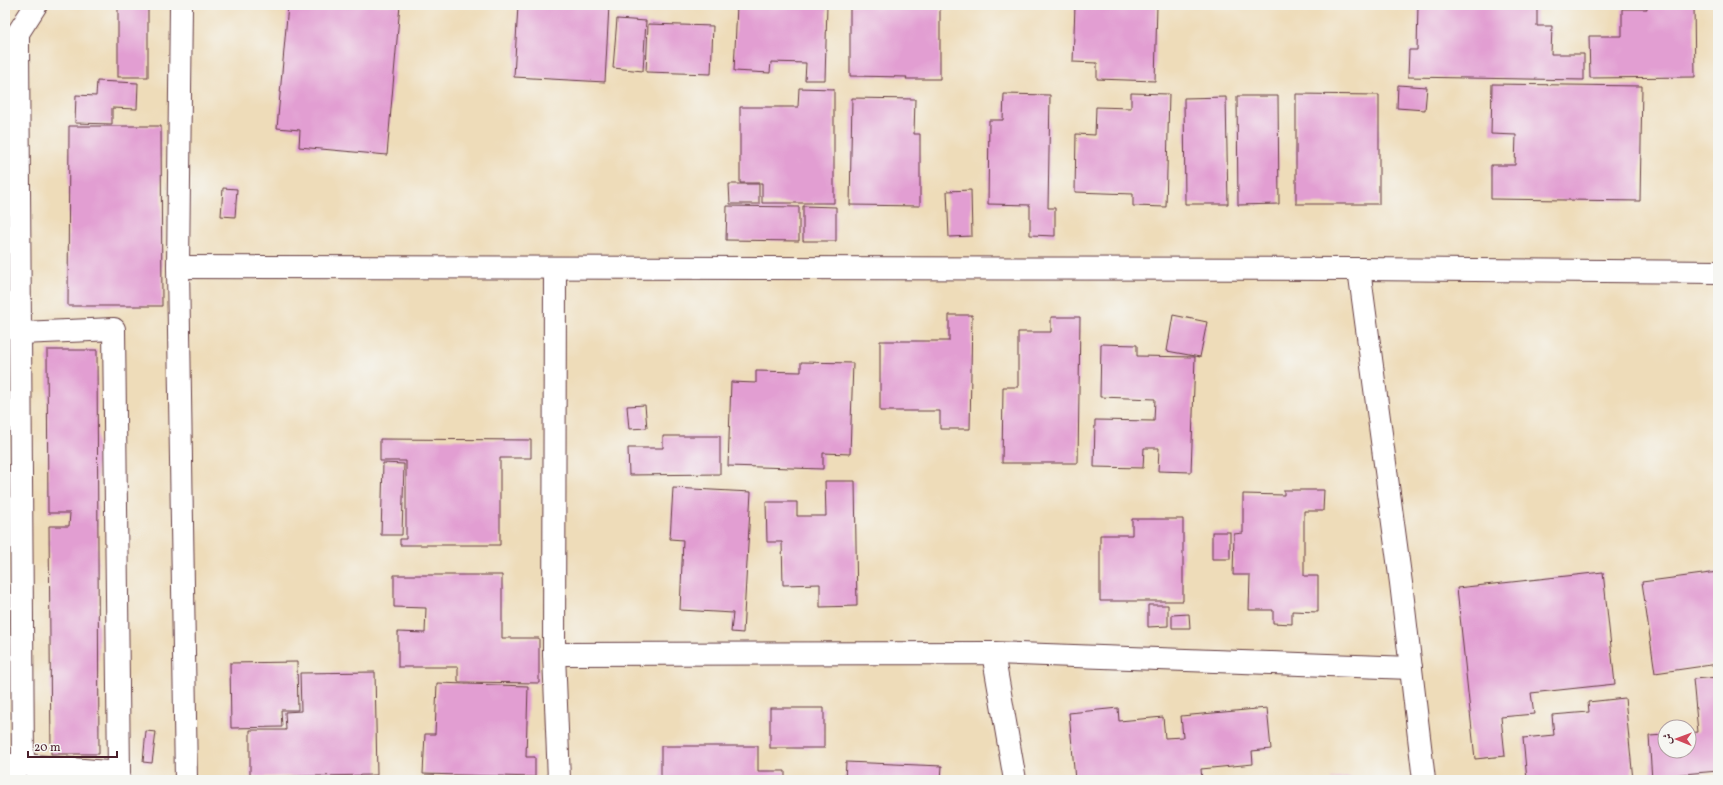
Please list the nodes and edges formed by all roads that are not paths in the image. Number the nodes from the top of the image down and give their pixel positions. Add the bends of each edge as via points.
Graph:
1 (36, 5) edge
2 (181, 5) edge
3 (12, 45) edge
4 (178, 267) junction
5 (555, 268) junction
6 (1359, 269) junction
7 (1718, 272) edge
8 (20, 333) junction
9 (14, 647) edge
10 (993, 653) junction
11 (554, 654) junction
12 (1412, 668) junction
13 (14, 765) edge
14 (186, 780) edge
15 (559, 780) edge
16 (1015, 780) edge
17 (1424, 780) edge

1 - 3 street
2 - 4 street
3 - 8 street
4 - 5 street
4 - 14 street
5 - 6 street
5 - 11 street
6 - 7 street
6 - 12 street
8 - 9 street
8 - 13 street via 114,329 120,773
9 - 13 street
10 - 11 street
10 - 12 street
10 - 16 street
11 - 15 street
12 - 17 street

